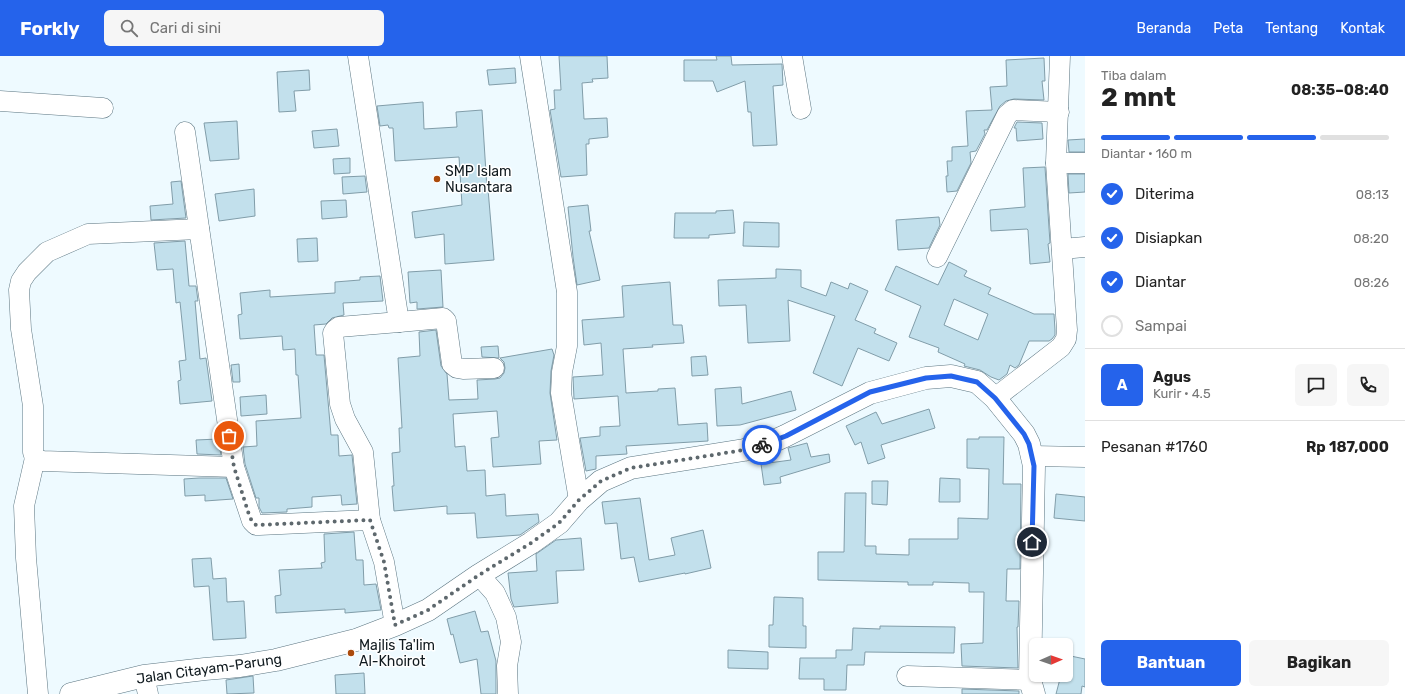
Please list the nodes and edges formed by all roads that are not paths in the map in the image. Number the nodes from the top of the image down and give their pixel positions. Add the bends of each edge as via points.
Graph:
1 (358, 56) edge
2 (530, 56) edge
3 (792, 56) edge
4 (1060, 56) edge
5 (0, 101) edge
6 (103, 108) dead end
7 (801, 109) dead end
8 (1058, 112) junction
9 (185, 132) dead end
10 (1056, 163) junction
11 (1085, 163) edge
12 (199, 230) junction
13 (1085, 247) edge
14 (1062, 249) junction
15 (937, 257) dead end
16 (399, 322) junction
17 (494, 368) dead end
18 (995, 398) junction
19 (1033, 456) junction
20 (1085, 457) edge
21 (35, 458) junction
22 (234, 467) junction
23 (579, 500) junction
24 (370, 520) junction
25 (479, 575) junction
26 (395, 625) junction
27 (907, 676) dead end
28 (146, 685) edge
29 (1032, 687) edge
30 (38, 694) edge
31 (71, 694) edge
32 (508, 694) edge

1 - 16 street
2 - 23 street via 567,292 568,340 561,393
3 - 7 street
4 - 8 street
5 - 6 street
8 - 10 street
8 - 15 street via 1013,110 1007,115
9 - 12 street
10 - 11 street
10 - 14 street
12 - 21 street via 88,234 47,252 27,272 19,290 20,329 33,406 32,445
12 - 22 street
13 - 14 street
14 - 18 street via 1066,339 1061,347
16 - 17 street via 443,318 446,321 452,364 463,369
16 - 24 street via 339,327 333,333 340,404 363,452
18 - 19 street, Jalan Citayam-Parung via 1024,434
18 - 23 street, Jalan Citayam-Parung via 977,382 951,376 926,378 870,392 765,445 631,468 601,481
19 - 20 street
19 - 29 street, Jalan Citayam-Parung
21 - 22 street via 51,461
21 - 30 street via 24,506
22 - 24 street via 250,518 256,525
23 - 25 street, Jalan Citayam-Parung via 559,523
24 - 26 street via 384,562
25 - 26 street, Jalan Citayam-Parung via 428,610
25 - 32 street via 495,593 508,622 511,642 507,666
26 - 28 street, Jalan Citayam-Parung via 356,640 276,660 205,669
27 - 29 street
28 - 31 street, Jalan Citayam-Parung

